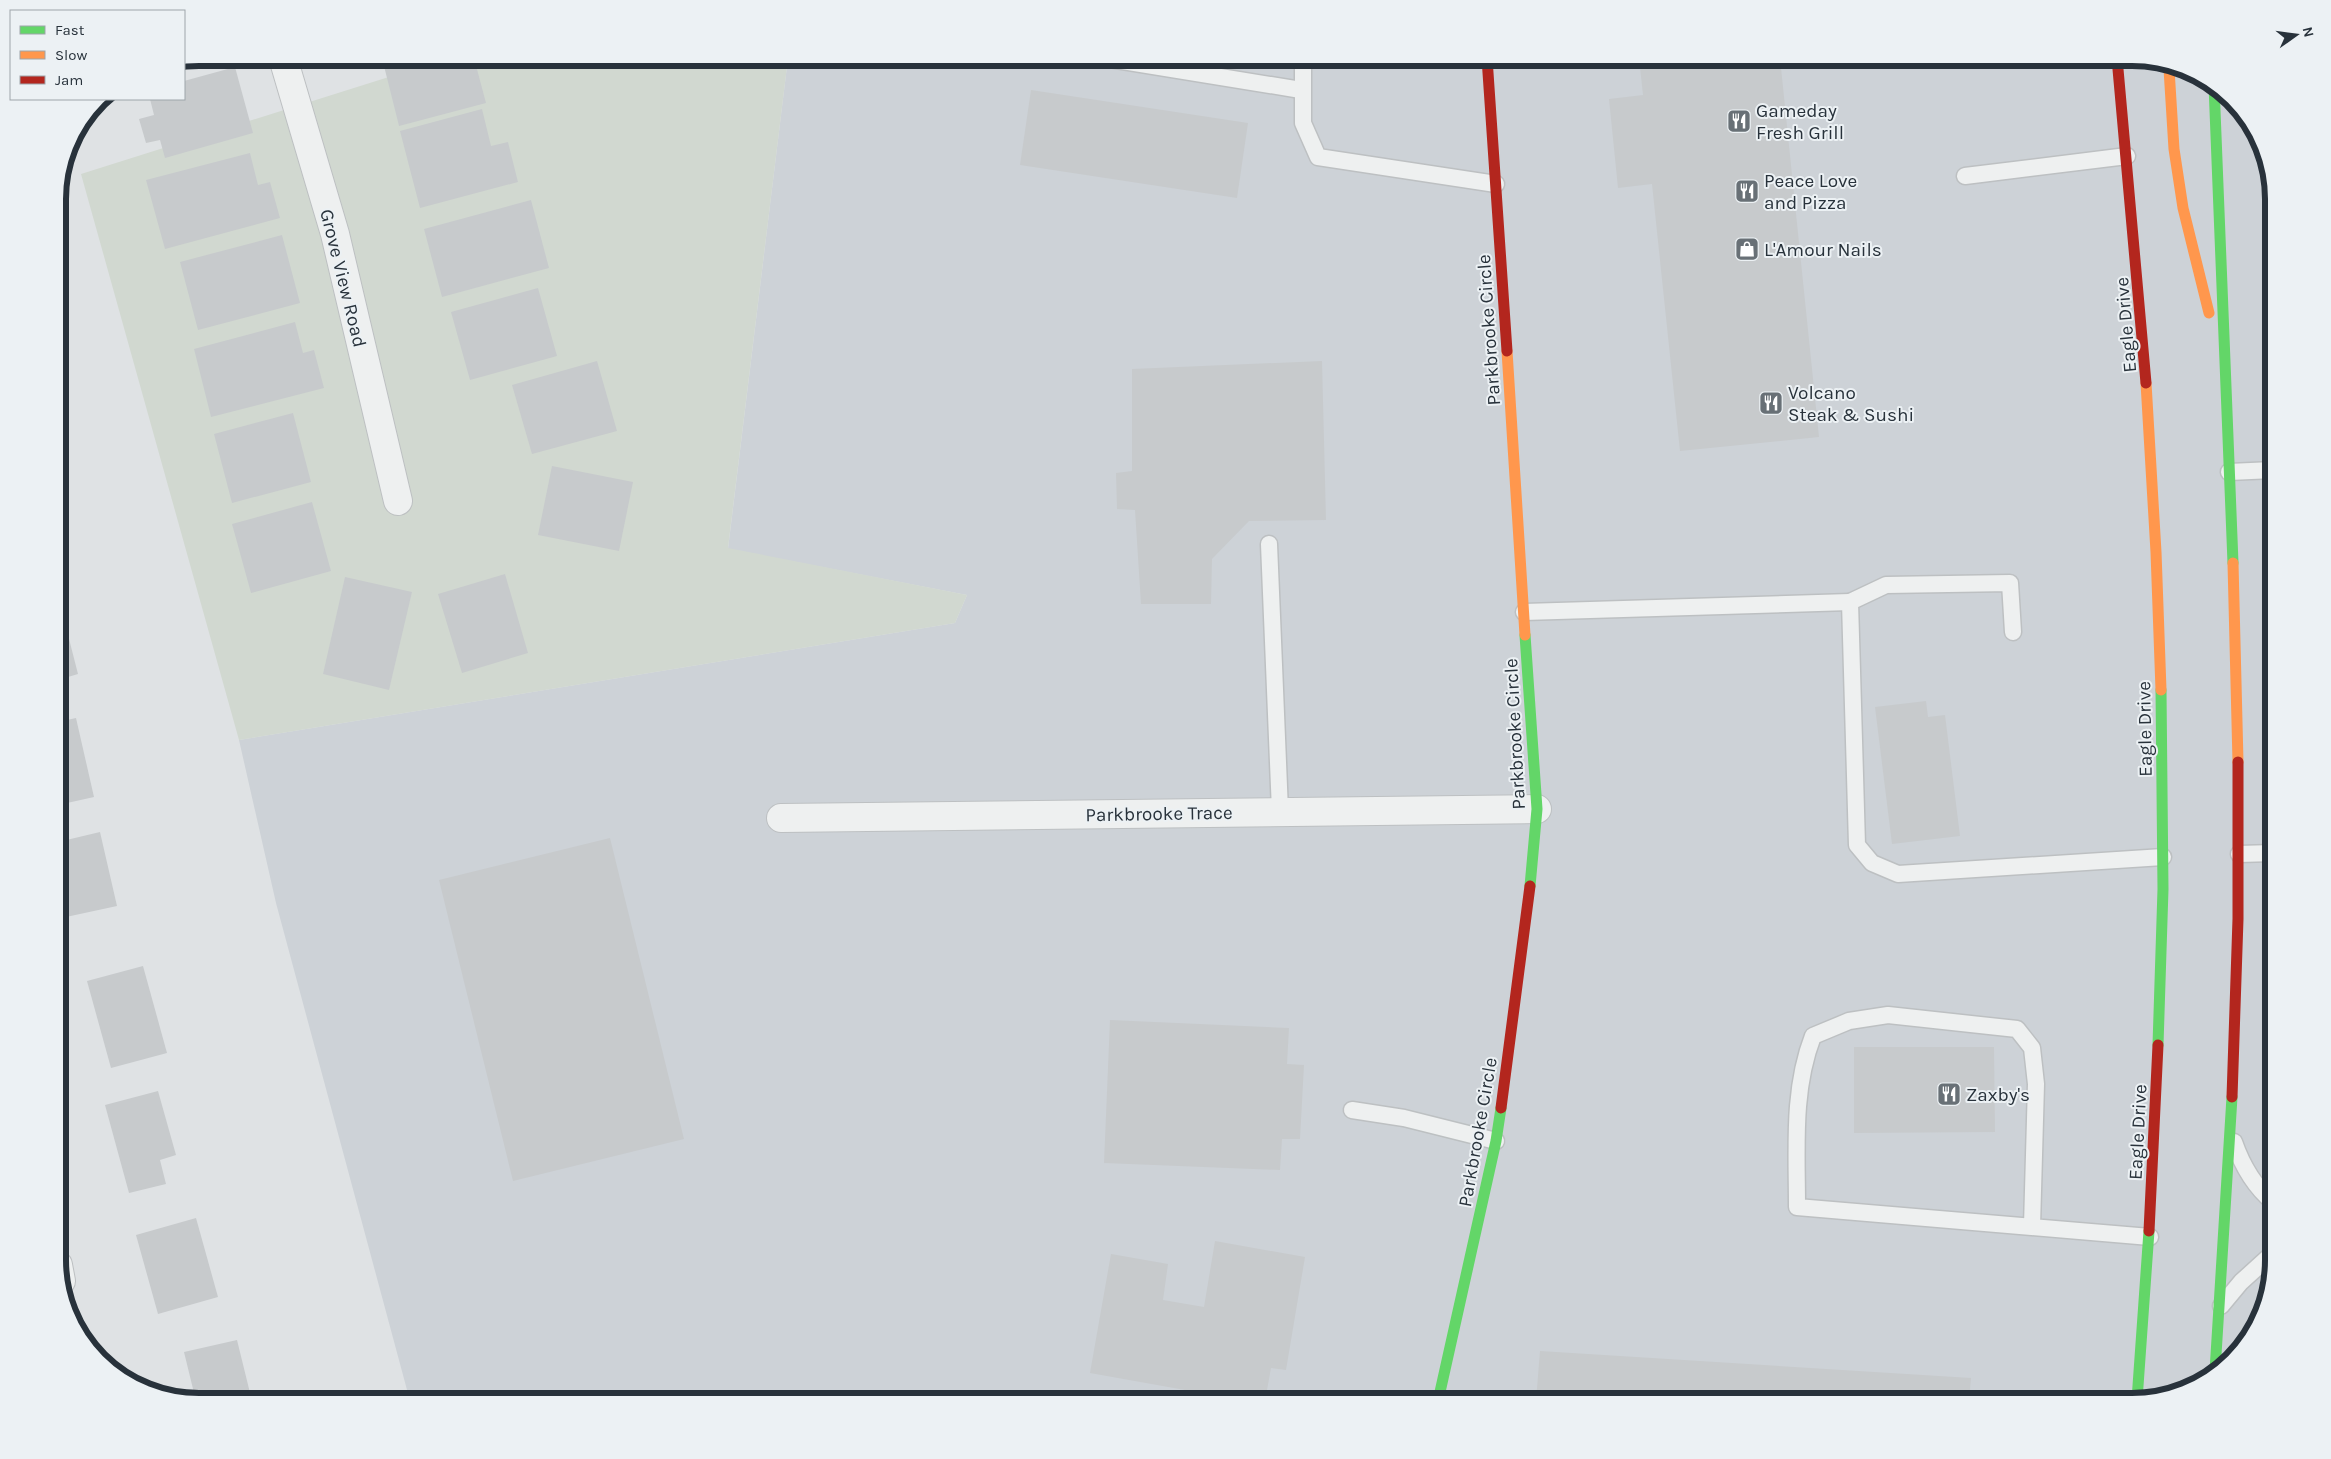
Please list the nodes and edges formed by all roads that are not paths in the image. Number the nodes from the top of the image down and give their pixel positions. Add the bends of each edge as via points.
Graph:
1 (1302, 66) edge
2 (1488, 66) edge
3 (2118, 66) edge
4 (286, 67) edge
5 (1156, 67) edge
6 (2169, 72) edge
7 (1301, 90) junction
8 (2214, 95) edge
9 (2127, 156) junction
10 (1965, 176) dead end
11 (1496, 184) junction
12 (2222, 353) junction
13 (2264, 470) edge
14 (2229, 472) junction
15 (398, 501) dead end
16 (1269, 544) dead end
17 (1850, 602) junction
18 (1524, 612) junction
19 (2012, 632) dead end
20 (1537, 808) junction
21 (1280, 812) junction
22 (781, 818) dead end
23 (2265, 853) edge
24 (2239, 854) junction
25 (2163, 856) junction
26 (1352, 1110) dead end
27 (2230, 1134) junction
28 (1496, 1141) junction
29 (2265, 1192) edge
30 (2032, 1226) junction
31 (2150, 1236) junction
32 (2265, 1261) edge
33 (2219, 1308) junction
34 (2216, 1363) edge
35 (1440, 1393) edge
36 (2138, 1393) edge

1 - 7 lane
2 - 11 street, Parkbrooke Circle
3 - 9 street, Eagle Drive
4 - 15 street, Grove View Road via 335,234
5 - 7 lane
6 - 12 street via 2174,149 2183,208
7 - 11 lane via 1303,123 1318,157
8 - 12 street
9 - 10 lane
9 - 25 street, Eagle Drive via 2147,374 2158,577
11 - 18 street, Parkbrooke Circle
12 - 14 street
13 - 14 lane
14 - 24 street
16 - 21 lane
17 - 18 lane
17 - 19 lane via 1886,585 2010,583
17 - 25 lane via 1857,845 1872,863 1898,874
18 - 20 street, Parkbrooke Circle
20 - 21 street, Parkbrooke Trace
20 - 28 street, Parkbrooke Circle via 1526,929
21 - 22 street, Parkbrooke Trace
23 - 24 lane
24 - 27 street
25 - 31 street, Eagle Drive via 2159,1050
26 - 28 lane via 1404,1118
27 - 29 lane via 2240,1159
27 - 33 street
28 - 35 street, Parkbrooke Circle
30 - 30 lane via 2036,1084 2032,1048 2017,1029 1888,1015 1849,1020 1813,1036 1803,1061 1797,1114 1797,1206
30 - 31 lane
31 - 36 street, Eagle Drive
32 - 33 lane
33 - 34 street

